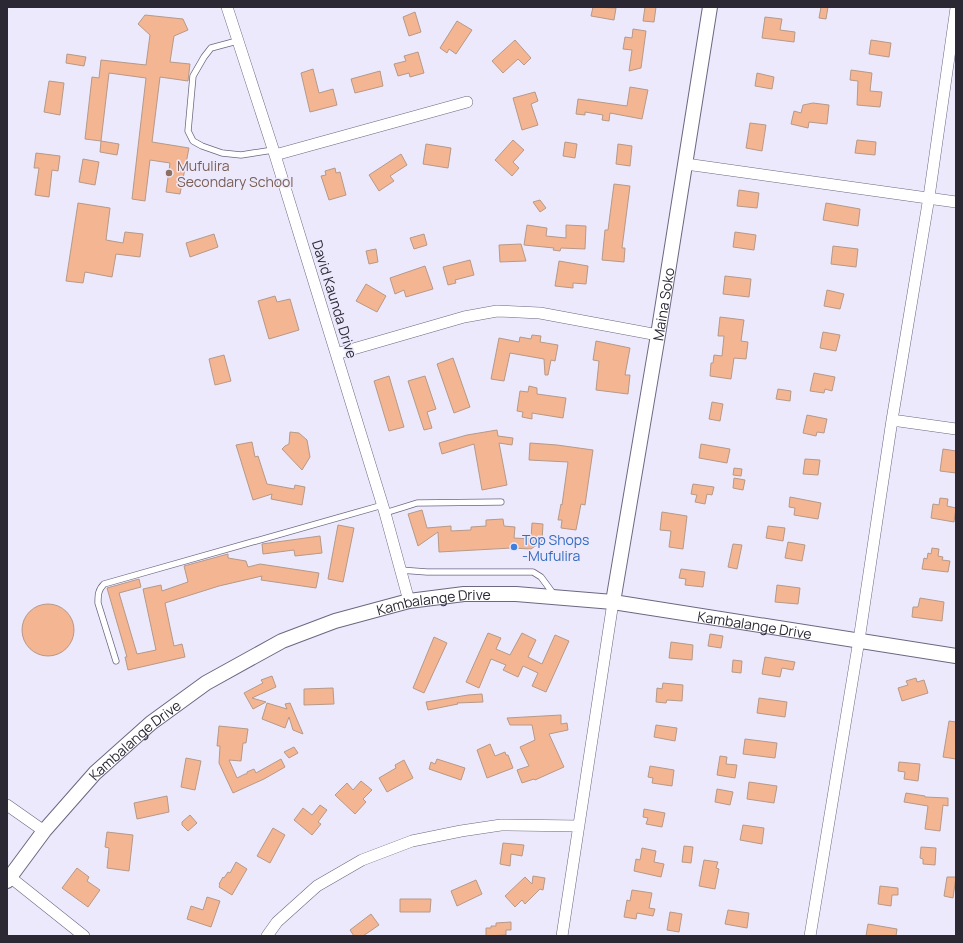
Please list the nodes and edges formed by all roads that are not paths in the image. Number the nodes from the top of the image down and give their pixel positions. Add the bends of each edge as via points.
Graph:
1 (227, 7) edge
2 (710, 7) edge
3 (956, 8) edge
4 (237, 41) junction
5 (467, 102) dead end
6 (274, 152) junction
7 (686, 164) junction
8 (929, 198) junction
9 (956, 202) edge
10 (658, 335) junction
11 (336, 354) junction
12 (892, 420) junction
13 (956, 429) edge
14 (501, 502) dead end
15 (384, 509) junction
16 (400, 570) junction
17 (555, 596) junction
18 (409, 601) junction
19 (613, 602) junction
20 (859, 640) junction
21 (956, 656) edge
22 (116, 661) dead end
23 (7, 805) edge
24 (579, 826) junction
25 (44, 831) junction
26 (9, 879) edge
27 (84, 936) edge
28 (267, 936) edge
29 (562, 936) edge
30 (810, 936) edge

1 - 4 street, David Kaunda Drive
2 - 7 street, Maina Soko
3 - 8 street
4 - 6 street, David Kaunda Drive
4 - 6 lane via 211,48 193,76 188,131 193,141 222,153 241,155
5 - 6 street
6 - 11 street, David Kaunda Drive
7 - 8 street
7 - 10 street, Maina Soko
8 - 9 street
8 - 12 street
10 - 11 street via 540,313 497,311 464,317
10 - 19 street, Maina Soko
11 - 15 street, David Kaunda Drive
12 - 13 street
12 - 20 street
14 - 15 lane via 417,503
15 - 16 street, David Kaunda Drive
15 - 22 lane via 104,584 100,588 98,603
16 - 17 lane via 533,572 541,577
16 - 18 street, David Kaunda Drive
17 - 18 street, Kambalange Drive via 464,594
17 - 19 street, Kambalange Drive
18 - 25 street, Kambalange Drive via 335,621 282,641 206,683 151,723 96,773
19 - 20 street, Kambalange Drive
19 - 24 street
20 - 21 street, Kambalange Drive
20 - 30 street
23 - 25 street
24 - 28 street via 501,825 461,830 412,841 362,860 317,886 277,922
24 - 29 street
25 - 26 street, Kambalange Drive
26 - 27 street

